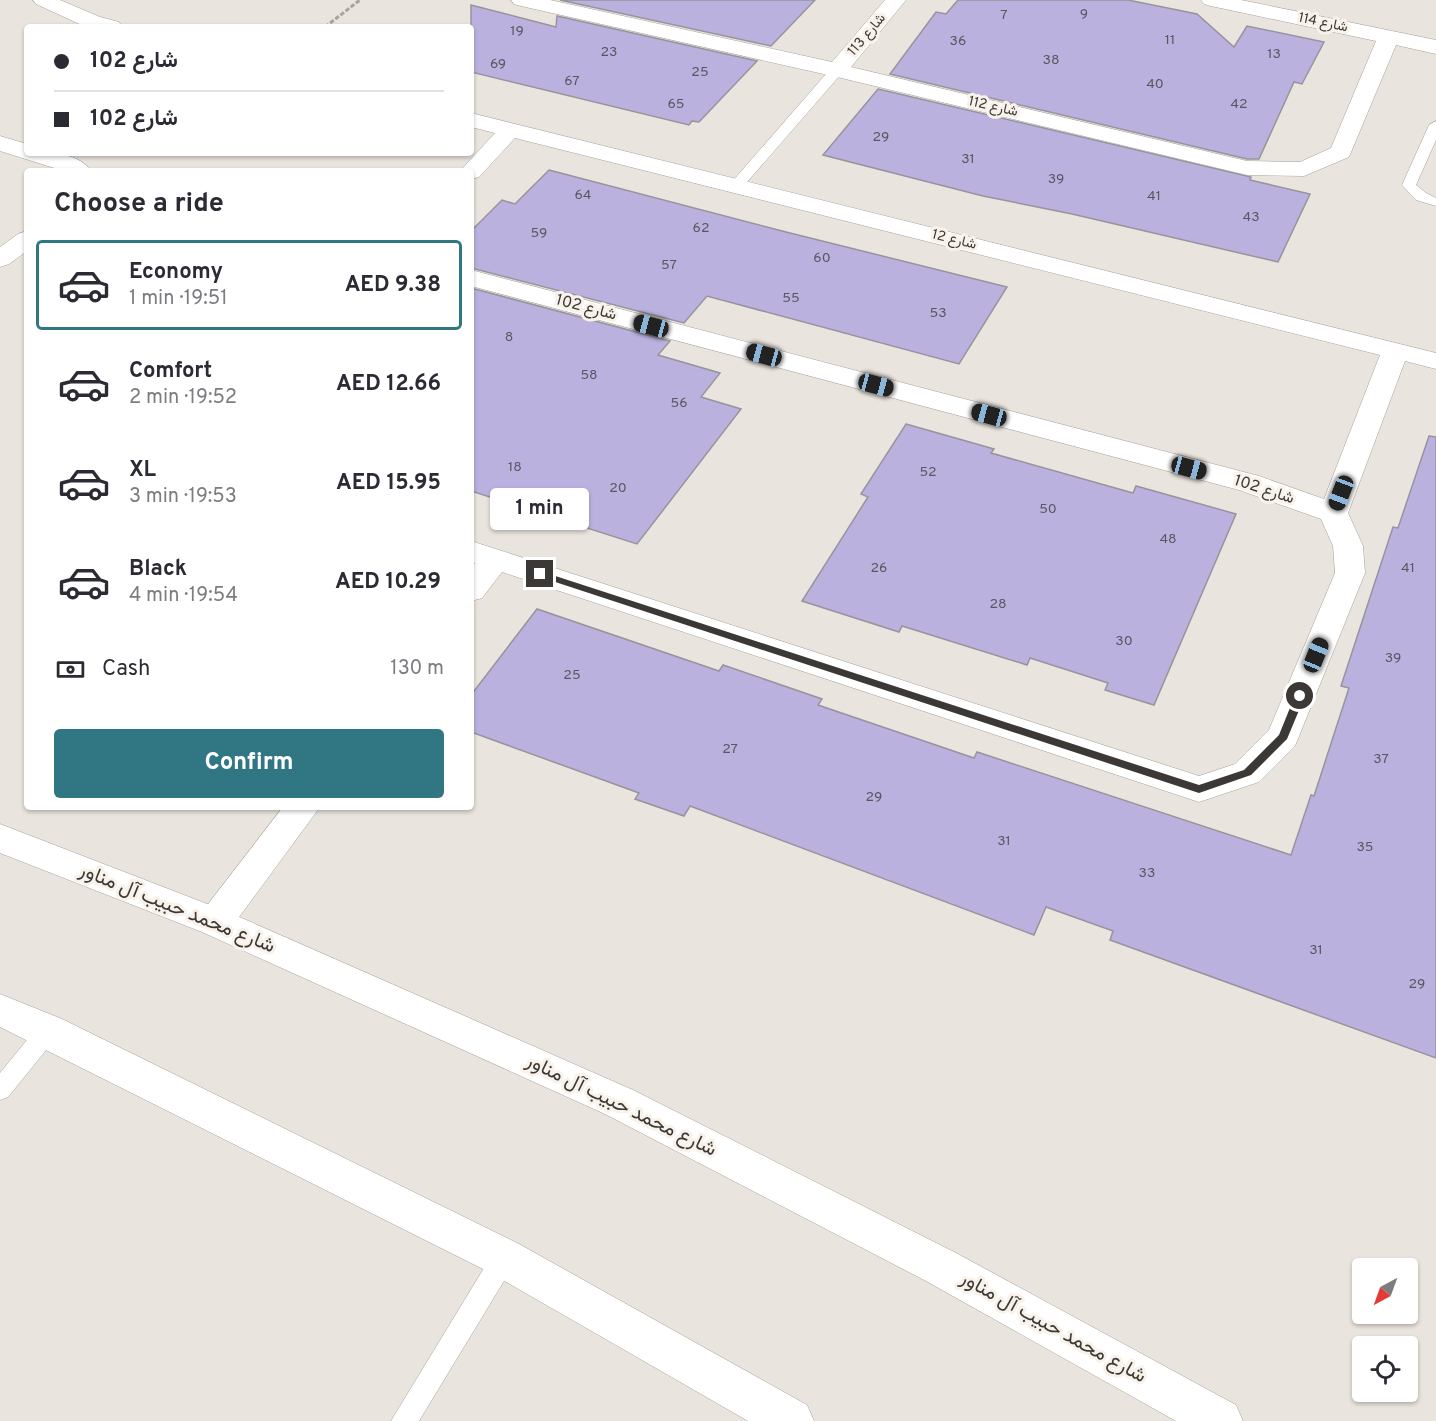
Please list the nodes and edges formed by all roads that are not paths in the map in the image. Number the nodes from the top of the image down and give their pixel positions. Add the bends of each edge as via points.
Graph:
1 (43, 0) edge
2 (521, 0) edge
3 (896, 0) edge
4 (1211, 0) edge
5 (569, 5) edge
6 (100, 24) edge
7 (1389, 37) junction
8 (1436, 46) edge
9 (837, 70) junction
10 (474, 121) edge
11 (1436, 125) edge
12 (510, 130) junction
13 (0, 143) edge
14 (24, 151) edge
15 (42, 156) edge
16 (75, 168) edge
17 (474, 169) edge
18 (736, 186) junction
19 (1436, 202) edge
20 (24, 241) edge
21 (0, 259) edge
22 (474, 279) edge
23 (1395, 351) junction
24 (1436, 361) edge
25 (1333, 513) junction
26 (483, 555) edge
27 (474, 581) edge
28 (301, 810) edge
29 (0, 838) edge
30 (215, 922) junction
31 (0, 1011) edge
32 (48, 1031) junction
33 (0, 1090) edge
34 (504, 1258) junction
35 (404, 1421) edge
36 (791, 1421) edge
37 (1220, 1421) edge

1 - 6 street
2 - 5 street, شارع 112
3 - 9 street, شارع 113
4 - 7 street, شارع 114
5 - 9 street, شارع 112
7 - 8 street, شارع 114
7 - 9 street, شارع 112 via 1341,152 1304,169 1247,168
9 - 18 lane
10 - 12 street, شارع 12
11 - 19 lane via 1409,184 1421,198
12 - 17 street
12 - 18 street, شارع 12
13 - 14 street
15 - 16 street
18 - 23 street, شارع 12
20 - 21 street
22 - 25 street, شارع 102 via 1249,483
23 - 24 street, شارع 12
23 - 25 street
25 - 26 street via 1348,546 1350,573 1283,737 1247,773 1199,789
26 - 27 street
28 - 30 street
29 - 30 street, شارع محمد حبيب آل مناور
30 - 37 street, شارع محمد حبيب آل مناور via 619,1102 941,1267
31 - 32 street
32 - 33 lane
32 - 34 street
34 - 35 lane
34 - 36 street

